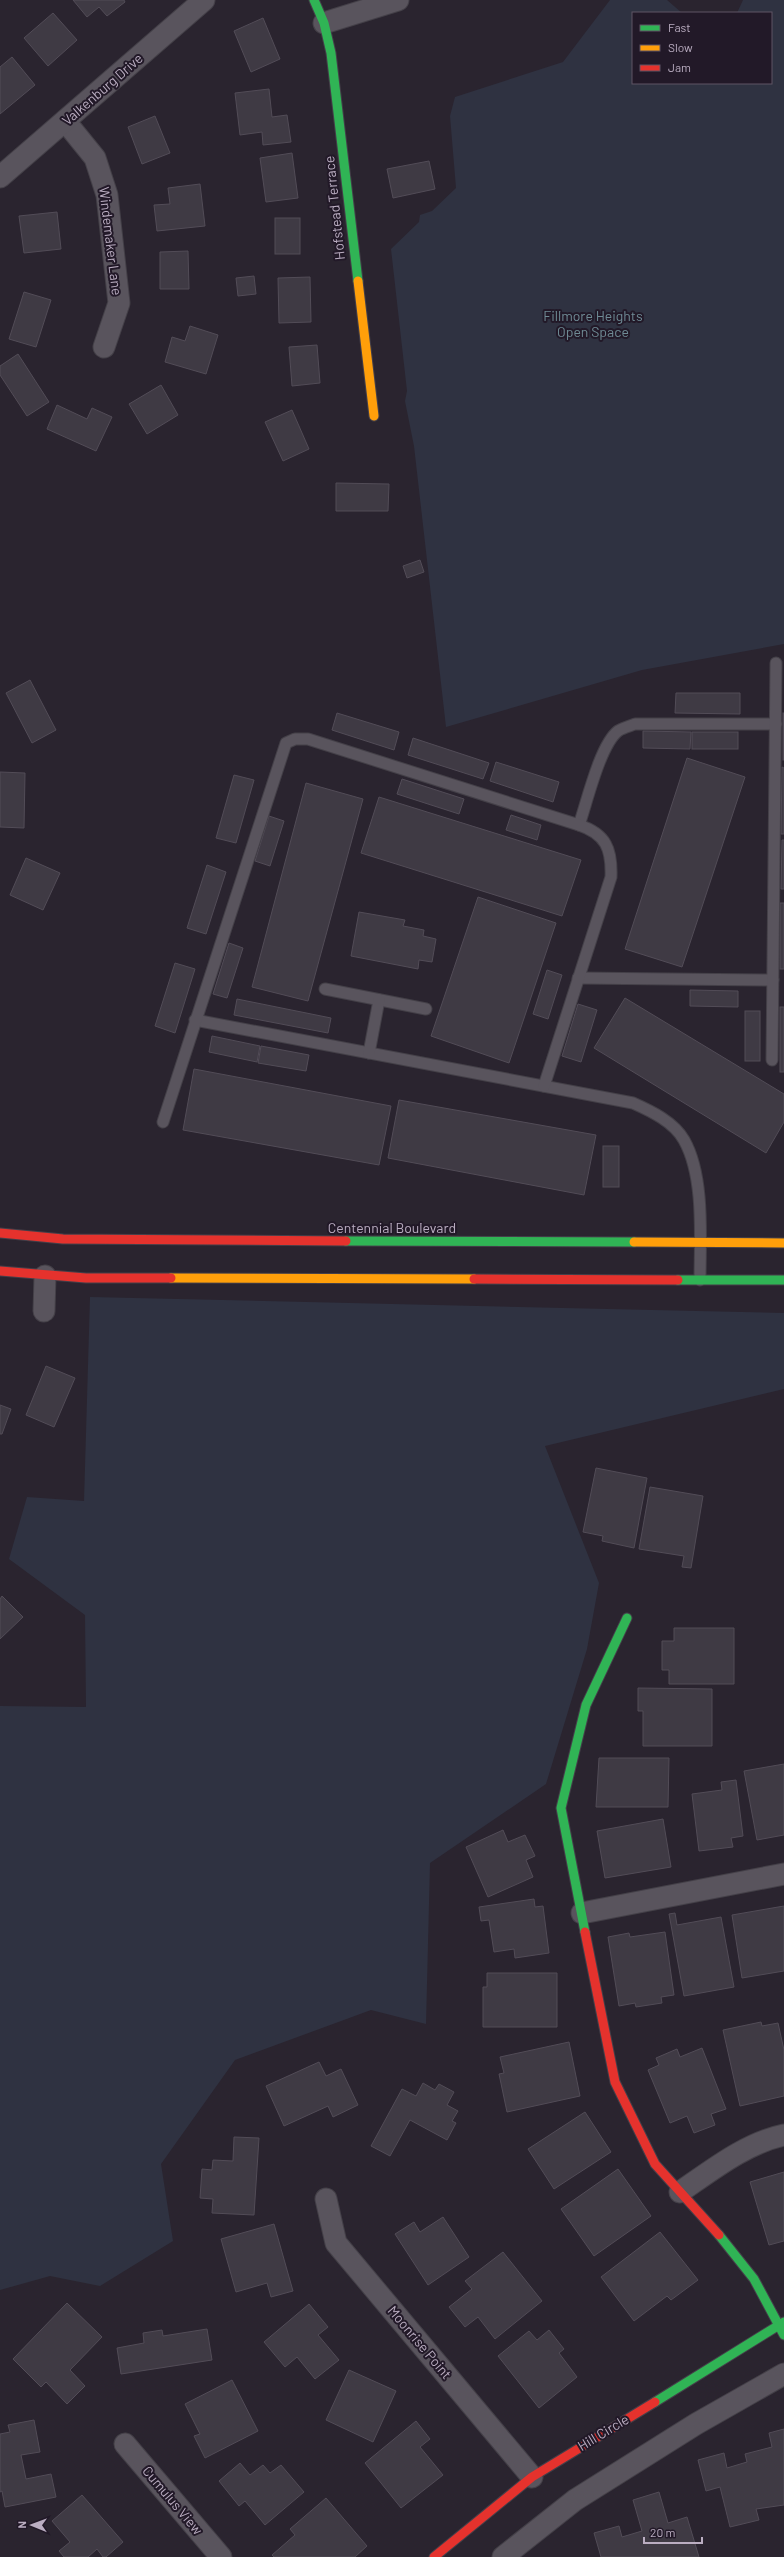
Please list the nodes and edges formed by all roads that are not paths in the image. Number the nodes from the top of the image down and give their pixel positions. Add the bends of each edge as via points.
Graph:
1 (204, 0) edge
2 (314, 0) edge
3 (398, 0) edge
4 (324, 23) junction
5 (65, 121) junction
6 (0, 177) edge
7 (104, 346) dead end
8 (374, 416) dead end
9 (776, 663) dead end
10 (776, 724) junction
11 (579, 826) junction
12 (578, 978) junction
13 (773, 980) junction
14 (325, 989) dead end
15 (379, 1000) junction
16 (426, 1009) dead end
17 (195, 1020) junction
18 (369, 1053) junction
19 (772, 1060) dead end
20 (544, 1086) junction
21 (163, 1122) dead end
22 (0, 1233) edge
23 (700, 1242) junction
24 (784, 1243) edge
25 (0, 1271) edge
26 (45, 1276) junction
27 (700, 1280) junction
28 (784, 1280) edge
29 (44, 1311) dead end
30 (627, 1618) dead end
31 (784, 1874) edge
32 (582, 1913) junction
33 (784, 2135) edge
34 (680, 2192) junction
35 (326, 2199) dead end
36 (781, 2324) edge
37 (784, 2336) edge
38 (784, 2374) edge
39 (125, 2444) dead end
40 (532, 2476) junction
41 (221, 2557) edge
42 (434, 2557) edge
43 (503, 2557) edge

1 - 5 street, Valkenburg Drive
2 - 4 street, Hofstead Terrace
3 - 4 street
4 - 8 street, Hofstead Terrace via 331,53
5 - 6 street, Valkenburg Drive
5 - 7 street, Windemaker Lane via 95,158 107,195 119,303
9 - 10 lane
10 - 11 lane via 636,724 619,730 609,741 603,755
10 - 13 lane
11 - 12 lane via 594,830 603,840 612,862 611,876
11 - 17 lane via 308,739 295,739 286,744
12 - 13 lane
12 - 20 lane
13 - 19 lane
14 - 15 lane
15 - 16 lane
15 - 18 lane
17 - 18 lane
17 - 21 lane
18 - 20 lane
20 - 23 lane via 633,1103 655,1112 673,1128 684,1139 693,1161
22 - 23 street, Centennial Boulevard via 63,1239
23 - 24 street, Centennial Boulevard
23 - 27 lane
25 - 26 street
26 - 27 street
26 - 29 street
27 - 28 street
30 - 32 street via 586,1705 561,1808
31 - 32 street
32 - 34 street via 615,2082 655,2164
33 - 34 street via 769,2138 722,2163
34 - 36 street via 729,2246 754,2279
35 - 40 street, Moonrise Point via 336,2242
36 - 37 street
36 - 40 street, Hill Circle
38 - 43 street via 696,2424 575,2500
39 - 41 street, Cumulus View
40 - 42 street, Hill Circle

